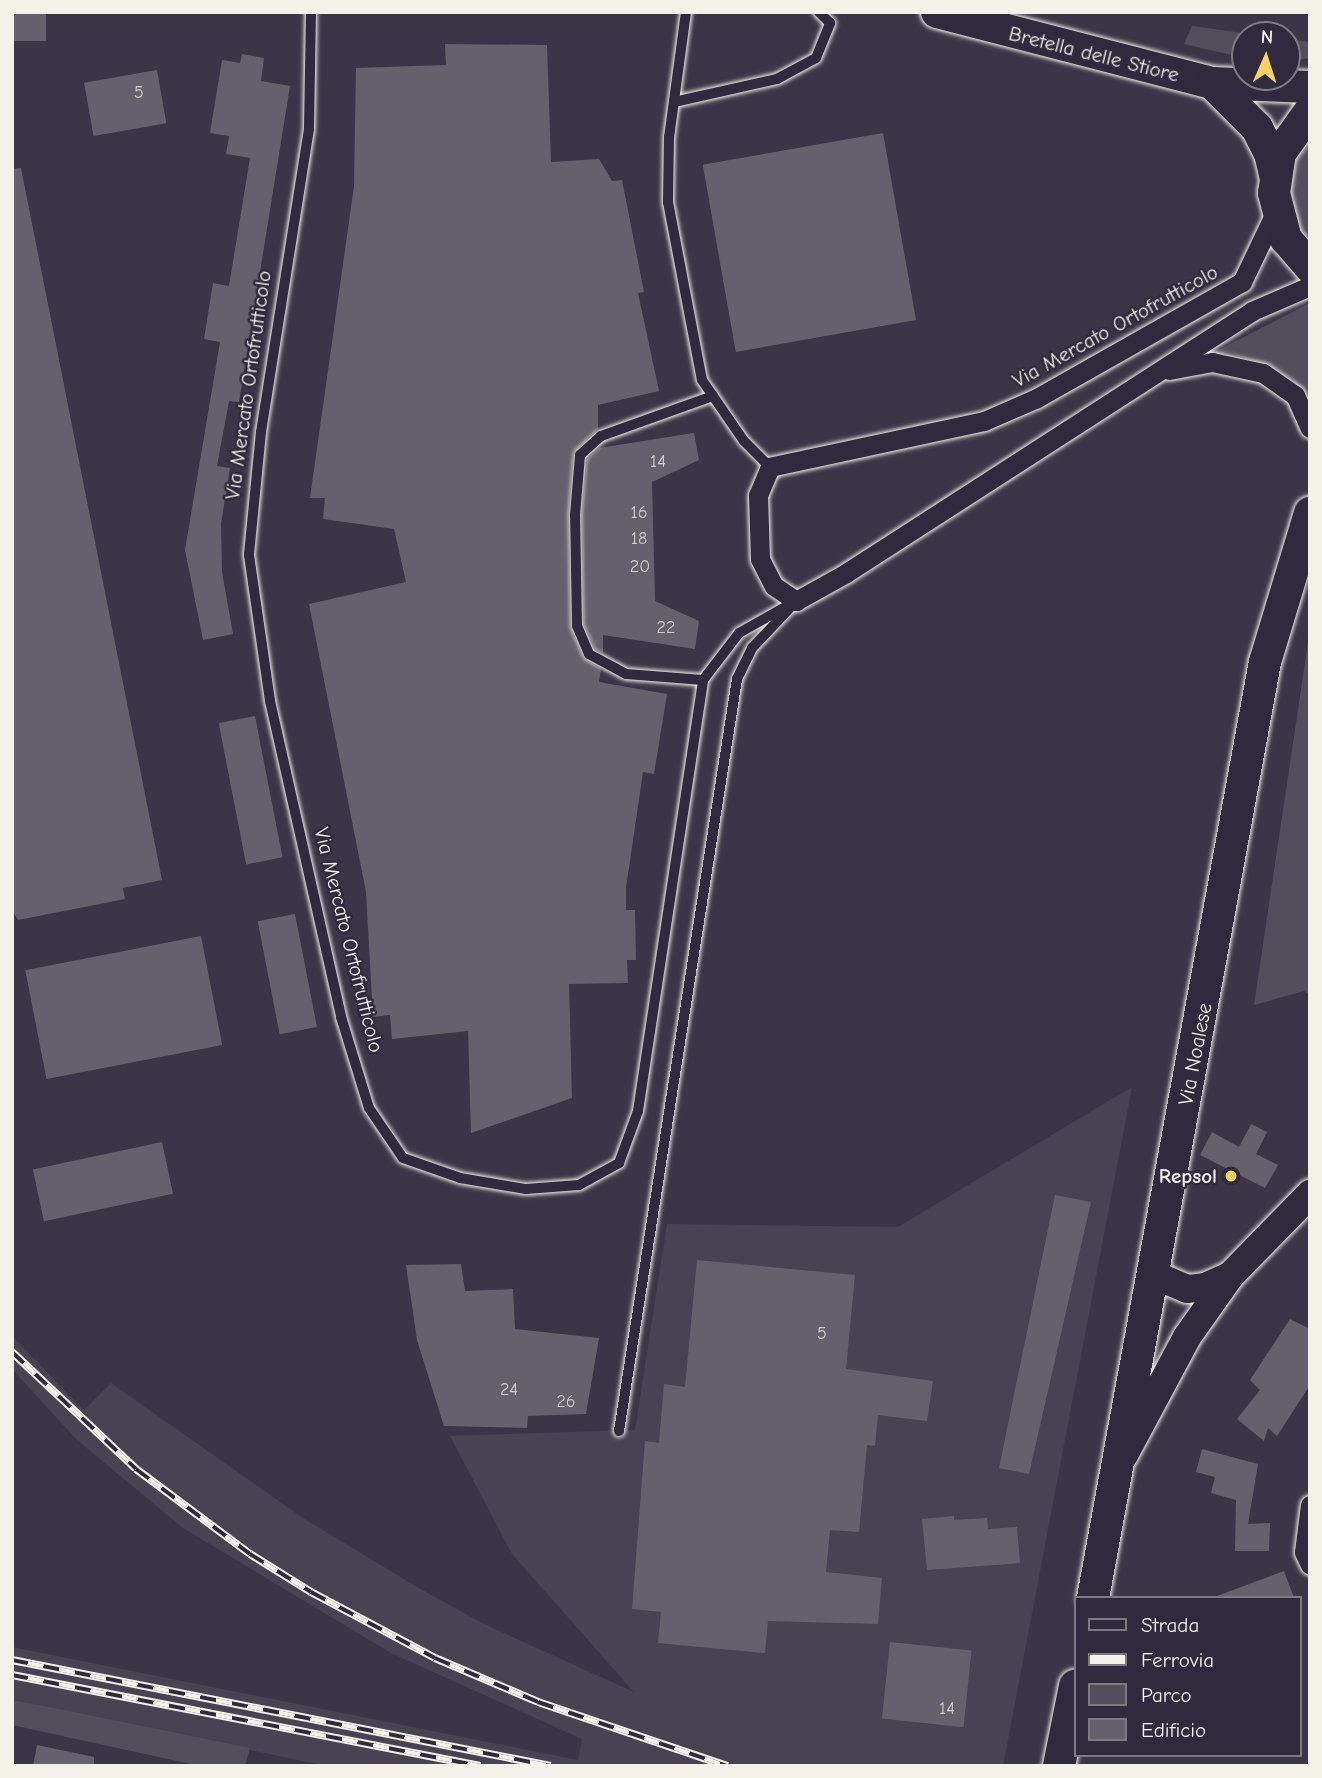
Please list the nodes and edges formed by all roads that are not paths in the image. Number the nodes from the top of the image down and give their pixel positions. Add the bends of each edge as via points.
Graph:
1 (311, 12) edge
2 (686, 12) edge
3 (819, 12) edge
4 (937, 12) edge
5 (1212, 83) junction
6 (1310, 88) edge
7 (674, 102) junction
8 (1310, 111) edge
9 (1275, 175) junction
10 (1276, 211) junction
11 (1310, 267) edge
12 (1310, 286) edge
13 (1158, 372) junction
14 (713, 396) junction
15 (1310, 428) edge
16 (770, 467) junction
17 (1310, 513) edge
18 (796, 601) junction
19 (704, 680) junction
20 (1310, 1194) edge
21 (1153, 1274) junction
22 (1230, 1276) junction
23 (619, 1431) dead end
24 (1118, 1467) junction
25 (1310, 1505) edge
26 (1310, 1565) edge
27 (1093, 1596) edge
28 (1074, 1691) edge
29 (1059, 1766) edge

1 - 19 lane, Via Mercato Ortofrutticolo via 309,129 261,432 249,555 270,701 341,1017 369,1108 403,1158 460,1178 526,1189 579,1185 619,1163 638,1111
2 - 7 lane
3 - 7 lane via 830,23 816,58 777,79
4 - 5 main road, Bretella delle Stiore
5 - 6 main road, Bretella delle Stiore
5 - 9 main road via 1257,128
7 - 14 lane via 668,202 702,380
8 - 9 main road via 1290,133
9 - 10 main road
10 - 11 main road via 1286,239
10 - 16 street, Via Mercato Ortofrutticolo via 1242,282 1037,398 984,421
12 - 13 street, Via Mercato Ortofrutticolo via 1252,311
13 - 15 street, Via Mercato Ortofrutticolo via 1212,362 1264,373 1295,395
13 - 18 street, Via Mercato Ortofrutticolo
14 - 16 lane via 744,441
14 - 19 lane via 601,436 580,455 575,515 577,626 589,654 626,674
16 - 18 street via 758,495 760,559 774,586
17 - 21 main road, Via Noalese via 1265,662
18 - 19 lane, Via Mercato Ortofrutticolo via 739,633
18 - 23 lane via 752,648 737,679
20 - 22 main road
21 - 22 main road via 1188,1289
21 - 24 main road, Via Noalese
22 - 24 main road via 1187,1337
24 - 27 main road, Via Noalese
25 - 26 street via 1304,1552
28 - 29 main road

